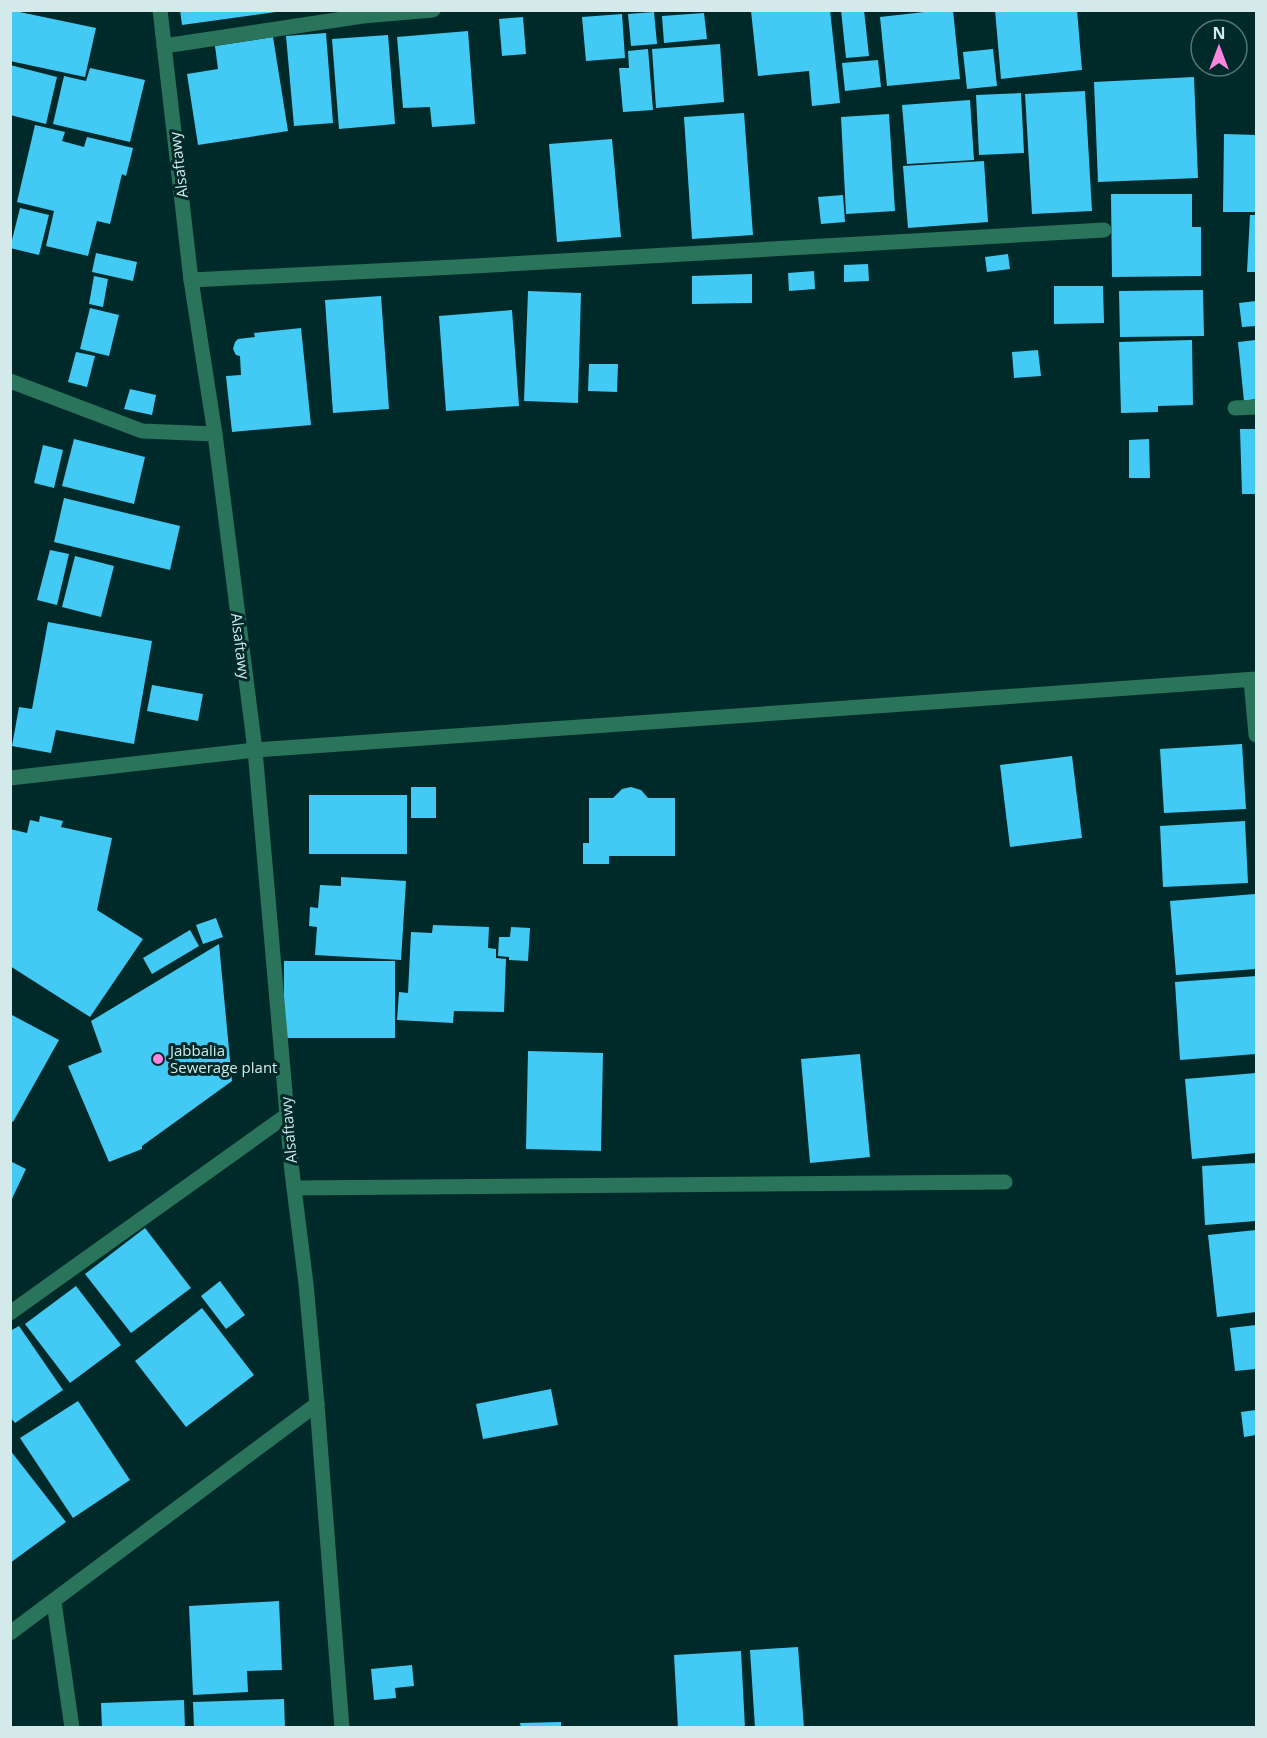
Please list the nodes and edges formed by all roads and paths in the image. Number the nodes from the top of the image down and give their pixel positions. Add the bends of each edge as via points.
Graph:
1 (160, 10) edge
2 (433, 10) edge
3 (164, 46) junction
4 (1104, 230) dead end
5 (191, 280) junction
6 (10, 381) edge
7 (1257, 406) edge
8 (1235, 408) dead end
9 (215, 434) junction
10 (1254, 680) edge
11 (1257, 735) edge
12 (255, 750) junction
13 (10, 778) edge
14 (287, 1115) junction
15 (1005, 1182) dead end
16 (294, 1188) junction
17 (10, 1313) edge
18 (318, 1404) junction
19 (54, 1602) junction
20 (10, 1633) edge
21 (72, 1728) edge
22 (342, 1728) edge

1 - 3 street, Alsaftawy
2 - 3 street via 363,16
3 - 5 street, Alsaftawy
4 - 5 street
5 - 9 street, Alsaftawy
6 - 9 street via 142,431
7 - 8 street
9 - 12 street, Alsaftawy
10 - 11 street
10 - 12 street
12 - 13 street
12 - 14 street, Alsaftawy
14 - 16 street, Alsaftawy
14 - 17 street
15 - 16 street
16 - 18 street, Alsaftawy
18 - 19 street
18 - 22 street, Alsaftawy
19 - 20 street
19 - 21 street

